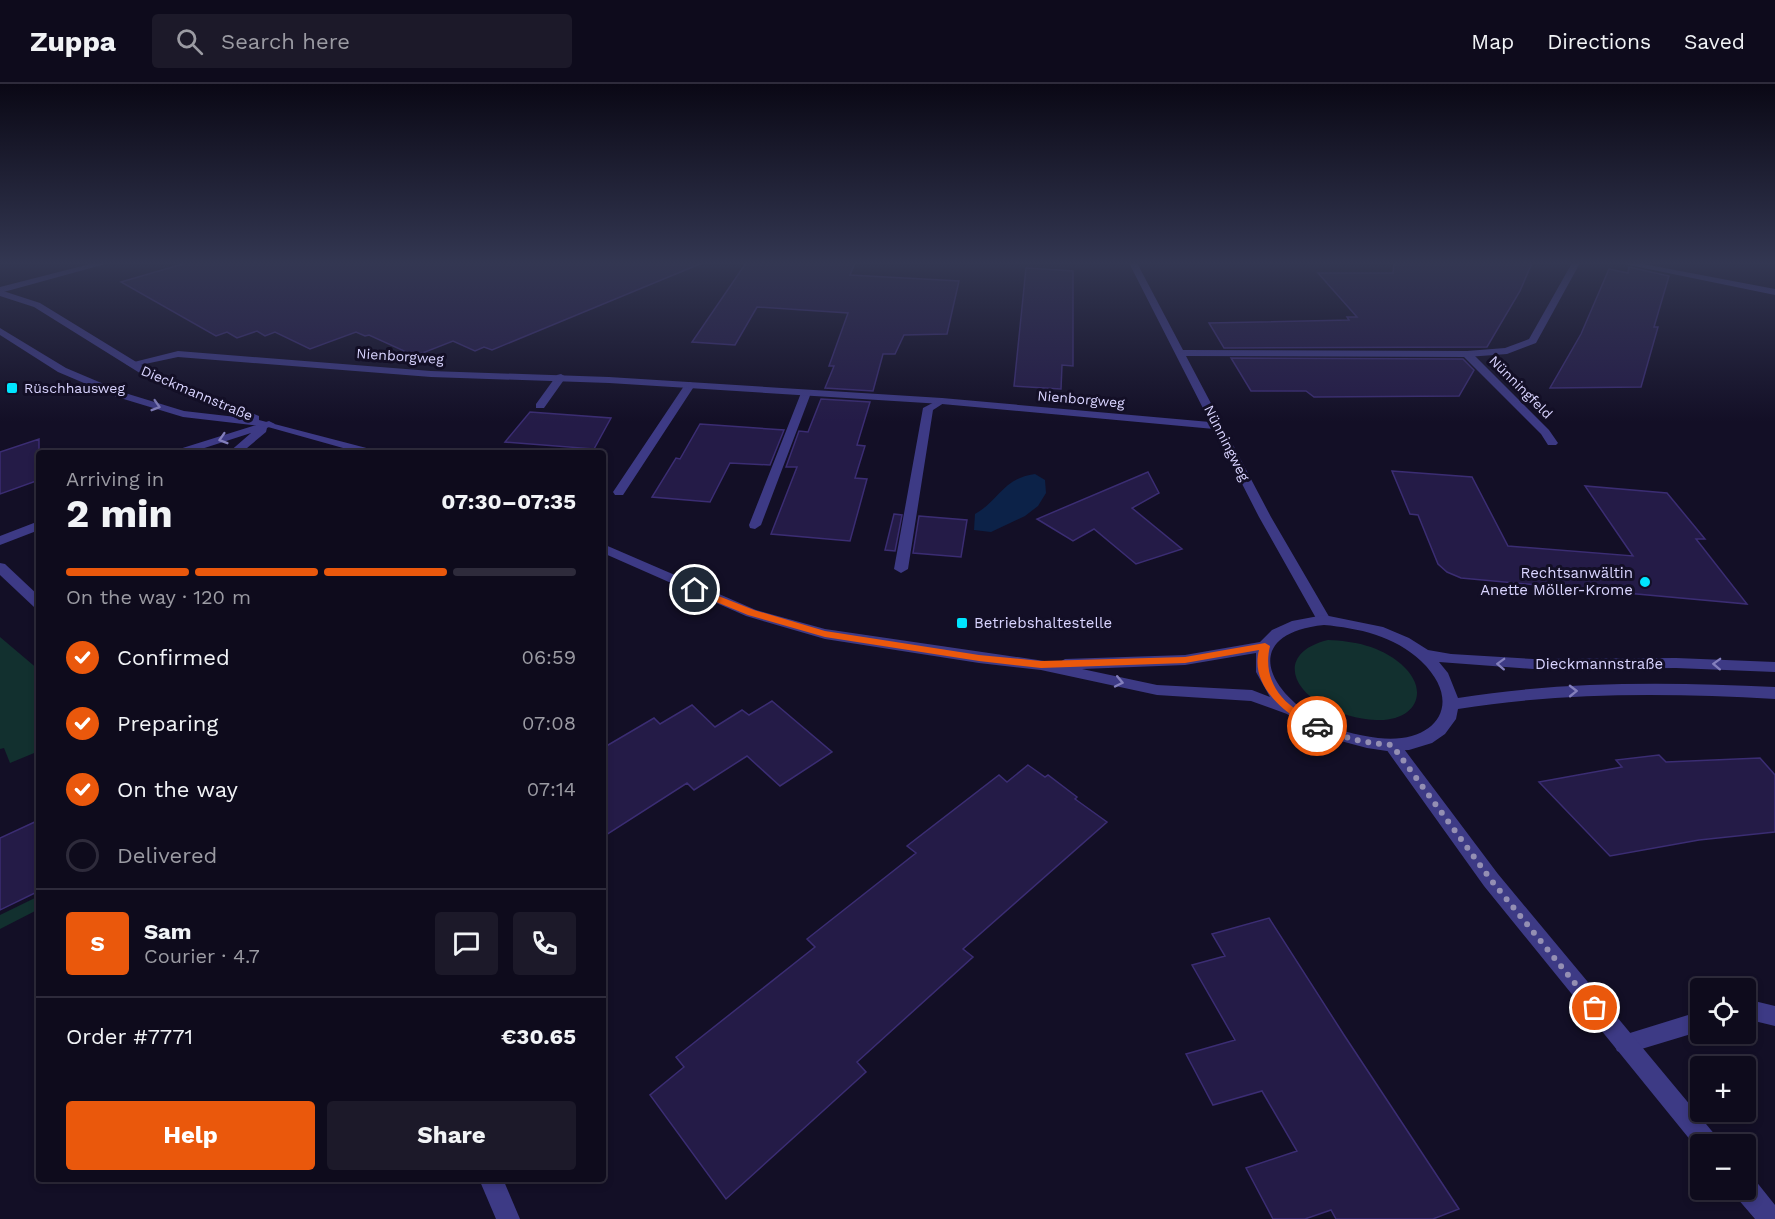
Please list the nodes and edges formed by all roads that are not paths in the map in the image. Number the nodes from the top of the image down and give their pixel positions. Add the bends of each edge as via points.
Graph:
1 (54, 316) edge
2 (1161, 316) edge
3 (1547, 316) edge
4 (0, 331) edge
5 (1180, 353) junction
6 (1467, 354) junction
7 (131, 364) junction
8 (561, 377) junction
9 (690, 385) junction
10 (806, 393) junction
11 (942, 401) junction
12 (540, 406) dead end
13 (269, 424) junction
14 (1218, 426) junction
15 (1552, 443) dead end
16 (187, 450) edge
17 (238, 450) edge
18 (363, 450) edge
19 (619, 492) dead end
20 (755, 525) dead end
21 (36, 526) edge
22 (0, 541) edge
23 (606, 549) edge
24 (0, 567) edge
25 (901, 569) dead end
26 (36, 601) edge
27 (1324, 620) junction
28 (1265, 646) junction
29 (1424, 655) junction
30 (1041, 665) junction
31 (1775, 667) edge
32 (1775, 693) edge
33 (1452, 704) junction
34 (1289, 709) junction
35 (1392, 745) junction
36 (1756, 1011) edge
37 (1775, 1016) edge
38 (1690, 1024) edge
39 (1625, 1044) junction
40 (1700, 1134) edge
41 (492, 1182) edge
42 (1756, 1200) edge
43 (508, 1219) edge
44 (1772, 1219) edge

1 - 7 street, Dieckmannstraße
2 - 5 street, Nünningweg
3 - 6 street, Nünningfeld via 1533,341 1507,351
4 -> 13 street, Dieckmannstraße via 63,370 121,395 183,414
5 - 6 street, Nünningfeld
5 - 14 street, Nünningweg
6 - 15 street, Nünningfeld
7 - 8 street, Nienborgweg via 178,354 431,374
7 - 13 street, Dieckmannstraße
8 - 9 street, Nienborgweg
8 - 12 street
9 - 10 street, Nienborgweg
9 - 19 street
10 - 11 street, Nienborgweg
10 - 20 street
11 - 14 street, Nienborgweg
11 - 25 street via 928,408
13 -> 16 street
13 - 17 street
13 - 18 street, Dieckmannstraße
14 - 27 street, Nünningweg
21 - 22 street
23 - 30 street, Dieckmannstraße via 751,613 825,634
24 - 26 street
27 - 28 street, Dieckmannstraße via 1298,623 1278,632
27 - 29 street, Dieckmannstraße via 1377,629
28 - 30 street, Dieckmannstraße via 1185,660
28 - 34 street, Dieckmannstraße via 1261,660 1264,676 1273,693
31 -> 29 street, Dieckmannstraße via 1514,664 1462,662
29 - 33 street, Dieckmannstraße via 1449,687
30 -> 34 street, Dieckmannstraße via 1157,690 1252,696
33 -> 32 street, Dieckmannstraße via 1528,692
33 - 35 street, Dieckmannstraße via 1449,720 1437,733
34 - 35 street, Dieckmannstraße via 1337,736
35 - 39 street via 1491,880
36 - 37 street
38 - 39 street
39 - 40 street
41 - 43 street
42 - 44 street

